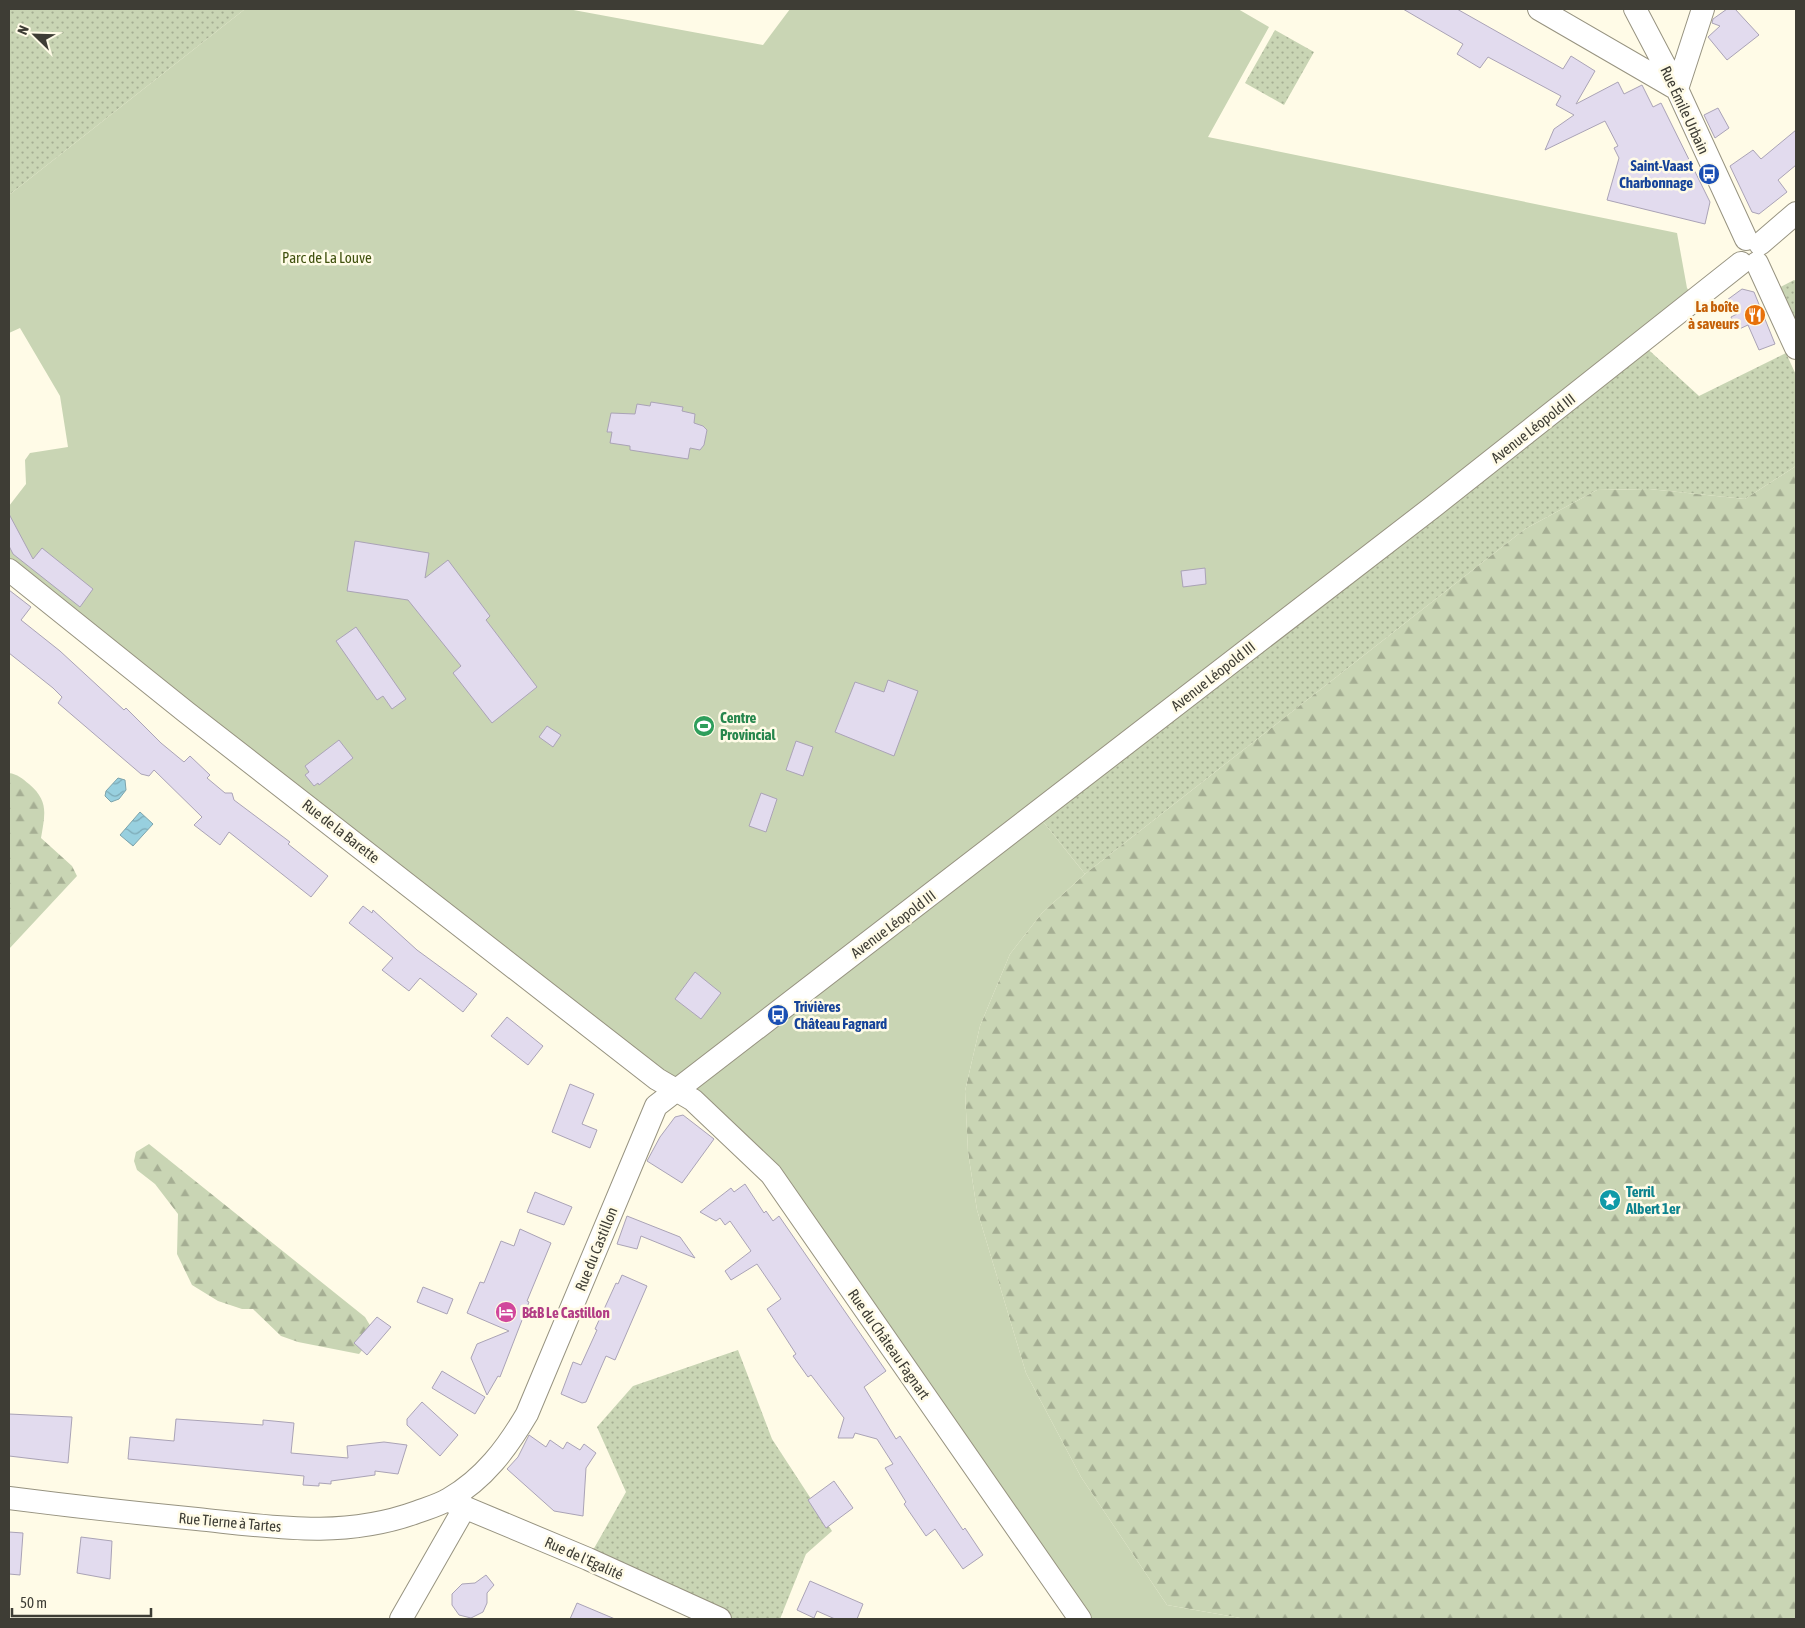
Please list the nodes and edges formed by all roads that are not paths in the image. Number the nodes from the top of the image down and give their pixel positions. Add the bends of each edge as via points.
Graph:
1 (1539, 9) edge
2 (1635, 9) edge
3 (1703, 9) edge
4 (1677, 89) junction
5 (1796, 213) edge
6 (1751, 252) junction
7 (1796, 348) edge
8 (9, 570) edge
9 (678, 1088) junction
10 (9, 1498) edge
11 (456, 1504) junction
12 (400, 1619) edge
13 (720, 1619) edge
14 (1080, 1619) edge

1 - 4 street
2 - 4 street, Rue Émile Urbain
3 - 4 street
4 - 6 street, Rue Émile Urbain
5 - 6 street, Avenue Léopold III
6 - 7 street, Rue Émile Urbain
6 - 9 street, Avenue Léopold III via 1434,506
8 - 9 street, Rue de la Barette via 186,712
9 - 11 street, Rue du Castillon via 656,1106 648,1121 527,1414 511,1441
9 - 14 street, Rue du Château Fagnart via 771,1174
10 - 11 street, Rue Tierne à Tartes via 268,1526 326,1529 370,1526
11 - 12 street, Rue du Castillon
11 - 13 street, Rue de l'Egalité

